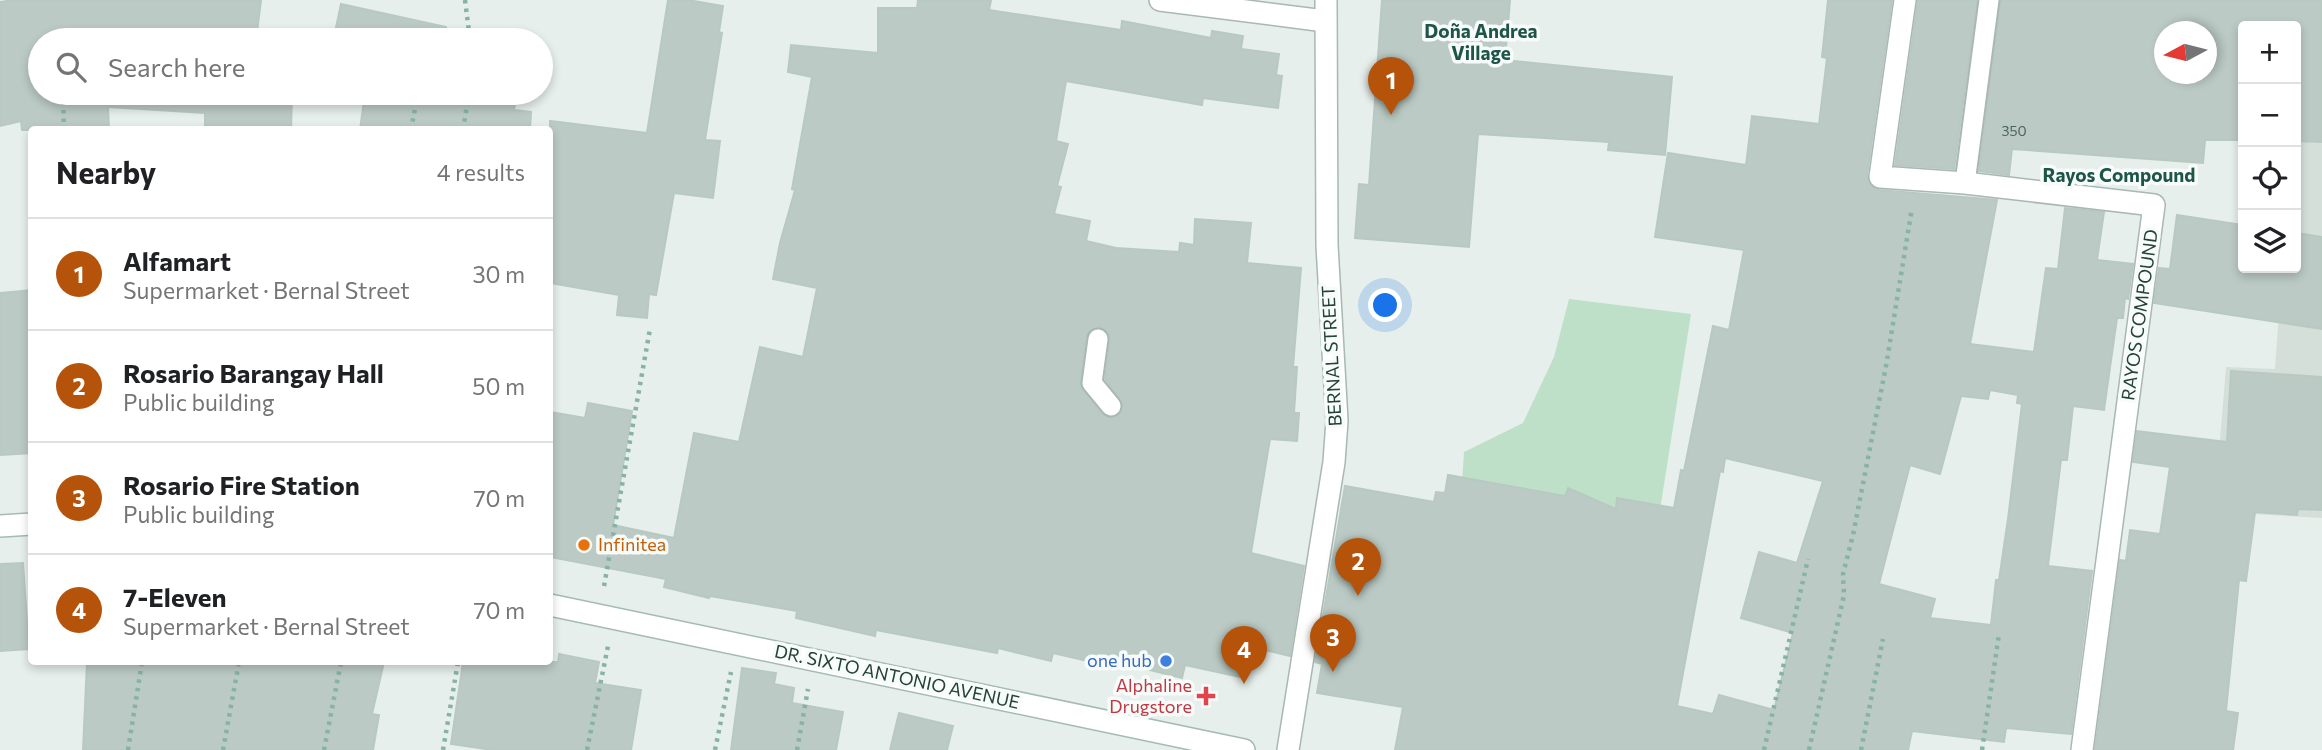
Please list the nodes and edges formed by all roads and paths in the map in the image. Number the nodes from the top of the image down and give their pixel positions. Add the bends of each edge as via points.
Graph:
1 (466, 0) edge
2 (1160, 0) edge
3 (1905, 0) edge
4 (1989, 0) edge
5 (1325, 10) edge
6 (469, 28) edge
7 (63, 105) edge
8 (416, 105) edge
9 (467, 105) edge
10 (64, 126) edge
11 (412, 126) edge
12 (464, 126) edge
13 (1965, 183) junction
14 (1912, 206) dead end
15 (650, 328) dead end
16 (1098, 339) dead end
17 (1111, 407) dead end
18 (28, 524) edge
19 (0, 526) edge
20 (1808, 559) dead end
21 (605, 578) dead end
22 (553, 606) edge
23 (1999, 634) dead end
24 (1882, 639) dead end
25 (608, 643) dead end
26 (736, 643) junction
27 (142, 665) edge
28 (238, 665) edge
29 (340, 665) edge
30 (457, 665) edge
31 (806, 701) dead end
32 (128, 750) edge
33 (223, 750) edge
34 (324, 750) edge
35 (443, 750) edge
36 (587, 750) edge
37 (715, 750) edge
38 (797, 750) edge
39 (1244, 750) edge
40 (1288, 750) edge
41 (1764, 750) edge
42 (1809, 750) edge
43 (1861, 750) edge
44 (1982, 750) edge
45 (2082, 750) edge

1 - 6 path
2 - 5 street
3 - 13 street, RAYOS COMPOUND via 1880,177
4 - 13 lane
5 - 40 street, BERNAL STREET via 1327,245 1337,422
7 - 10 path
8 - 11 path
9 - 12 path
13 - 45 street, RAYOS COMPOUND via 2154,205
14 - 42 path via 1886,366 1843,574 1844,595
15 - 21 path
16 - 17 lane via 1092,383
18 - 19 street
20 - 41 path
22 - 26 street, DR. SIXTO ANTONIO AVENUE
23 - 44 path
24 - 43 path
25 - 36 path
26 - 37 path
26 - 39 street, DR. SIXTO ANTONIO AVENUE
27 - 32 path
28 - 33 path
29 - 34 path
30 - 35 path
31 - 38 path

